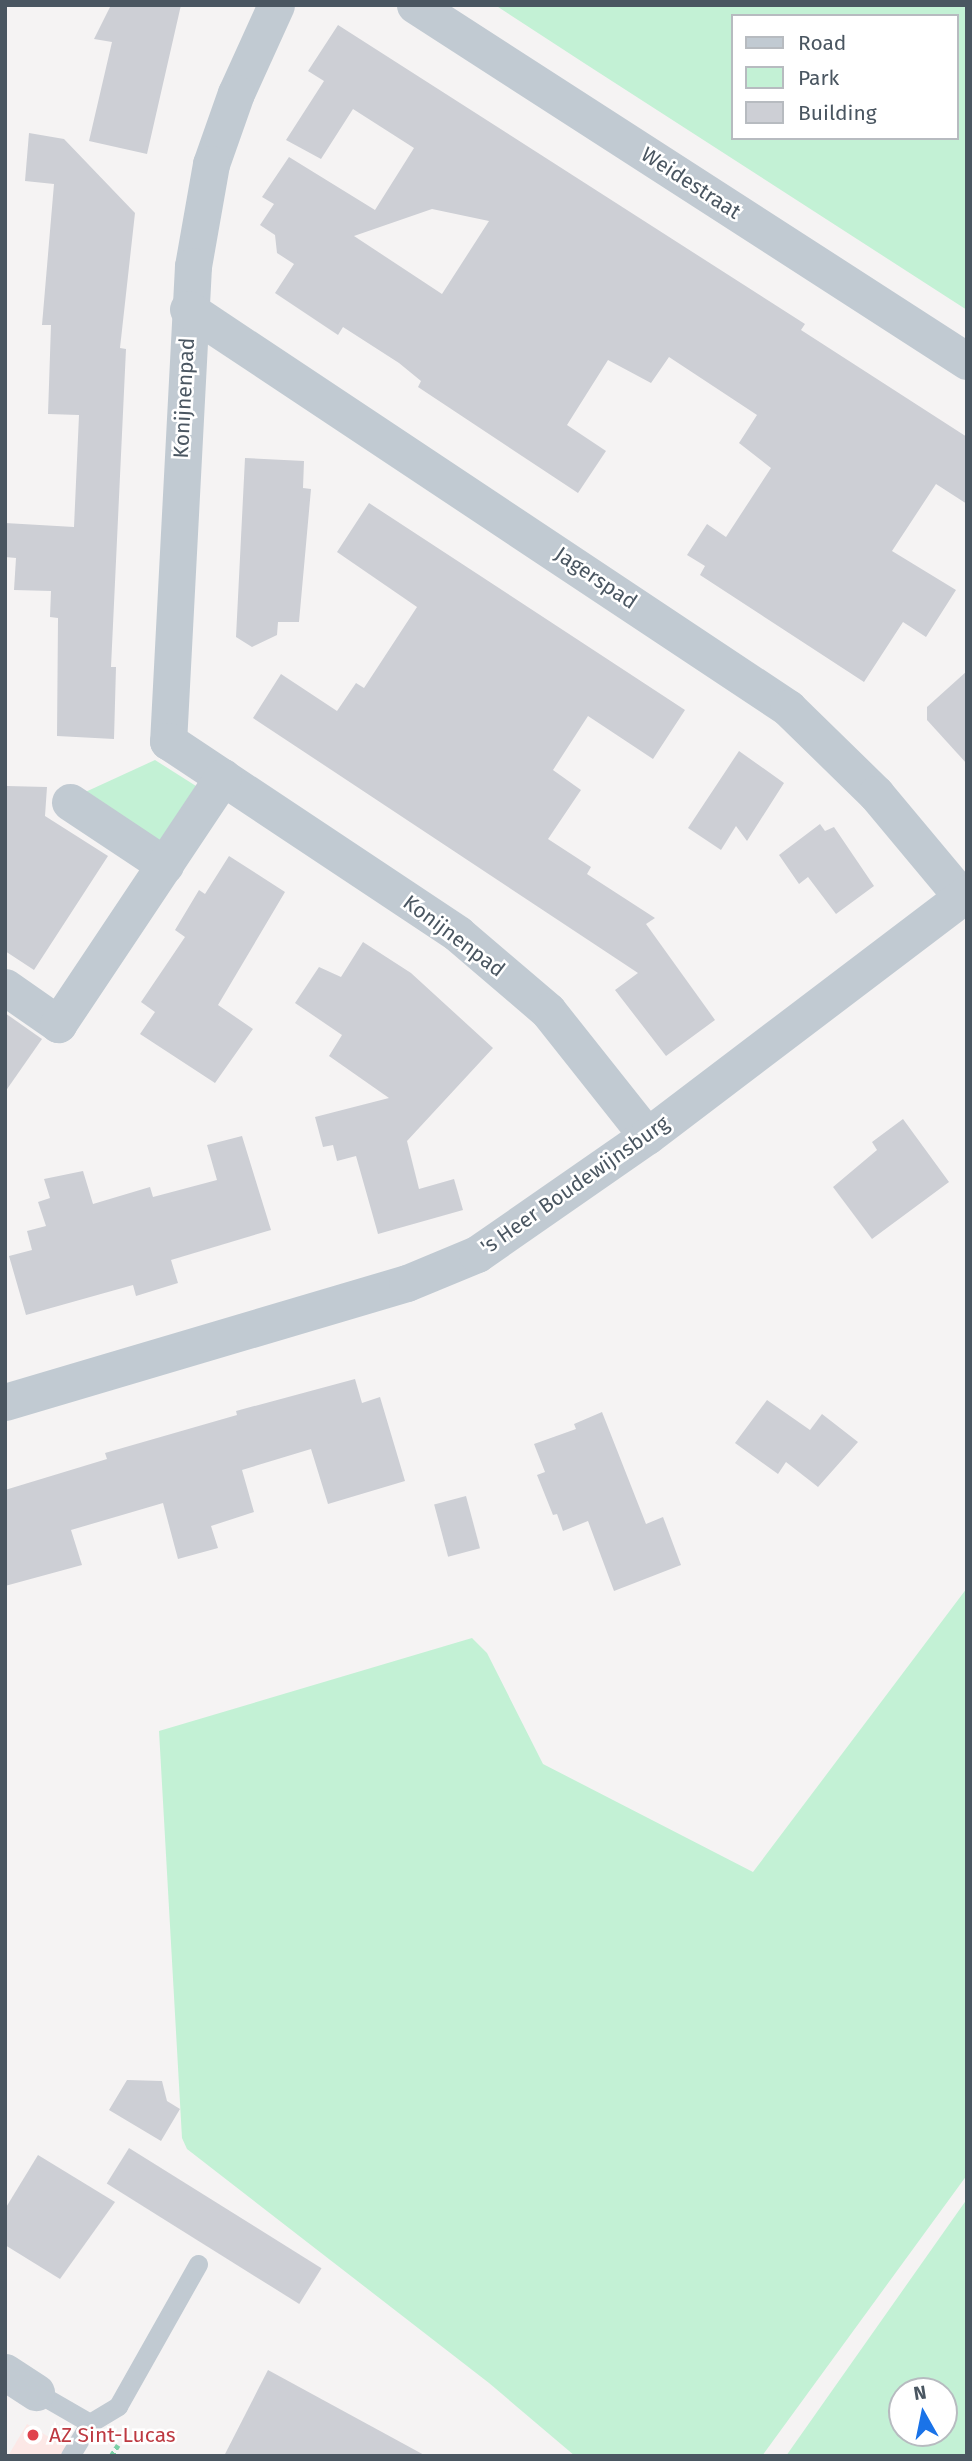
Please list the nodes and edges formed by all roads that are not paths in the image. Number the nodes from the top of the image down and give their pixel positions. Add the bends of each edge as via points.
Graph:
1 (276, 5) edge
2 (415, 5) edge
3 (188, 309) junction
4 (967, 361) edge
5 (223, 777) junction
6 (69, 802) dead end
7 (165, 865) junction
8 (964, 895) edge
9 (5, 987) edge
10 (647, 1136) junction
11 (5, 1402) edge
12 (198, 2264) dead end
13 (5, 2372) edge
14 (36, 2392) joint
15 (90, 2423) junction
16 (70, 2456) edge

1 - 3 street, Konijnenpad via 236,93 211,164
2 - 4 street, Weidestraat
3 - 5 street, Konijnenpad via 169,741
3 - 8 street, Jagerspad via 788,708 876,794
5 - 7 street
5 - 10 street, Konijnenpad via 458,934 548,1011
6 - 7 street
7 - 9 street via 58,1024
8 - 10 street, 's Heer Boudewijnsburg
10 - 11 street, 's Heer Boudewijnsburg via 487,1248 419,1279
12 - 15 lane via 118,2406
13 - 14 street
14 - 15 lane
15 - 16 lane

